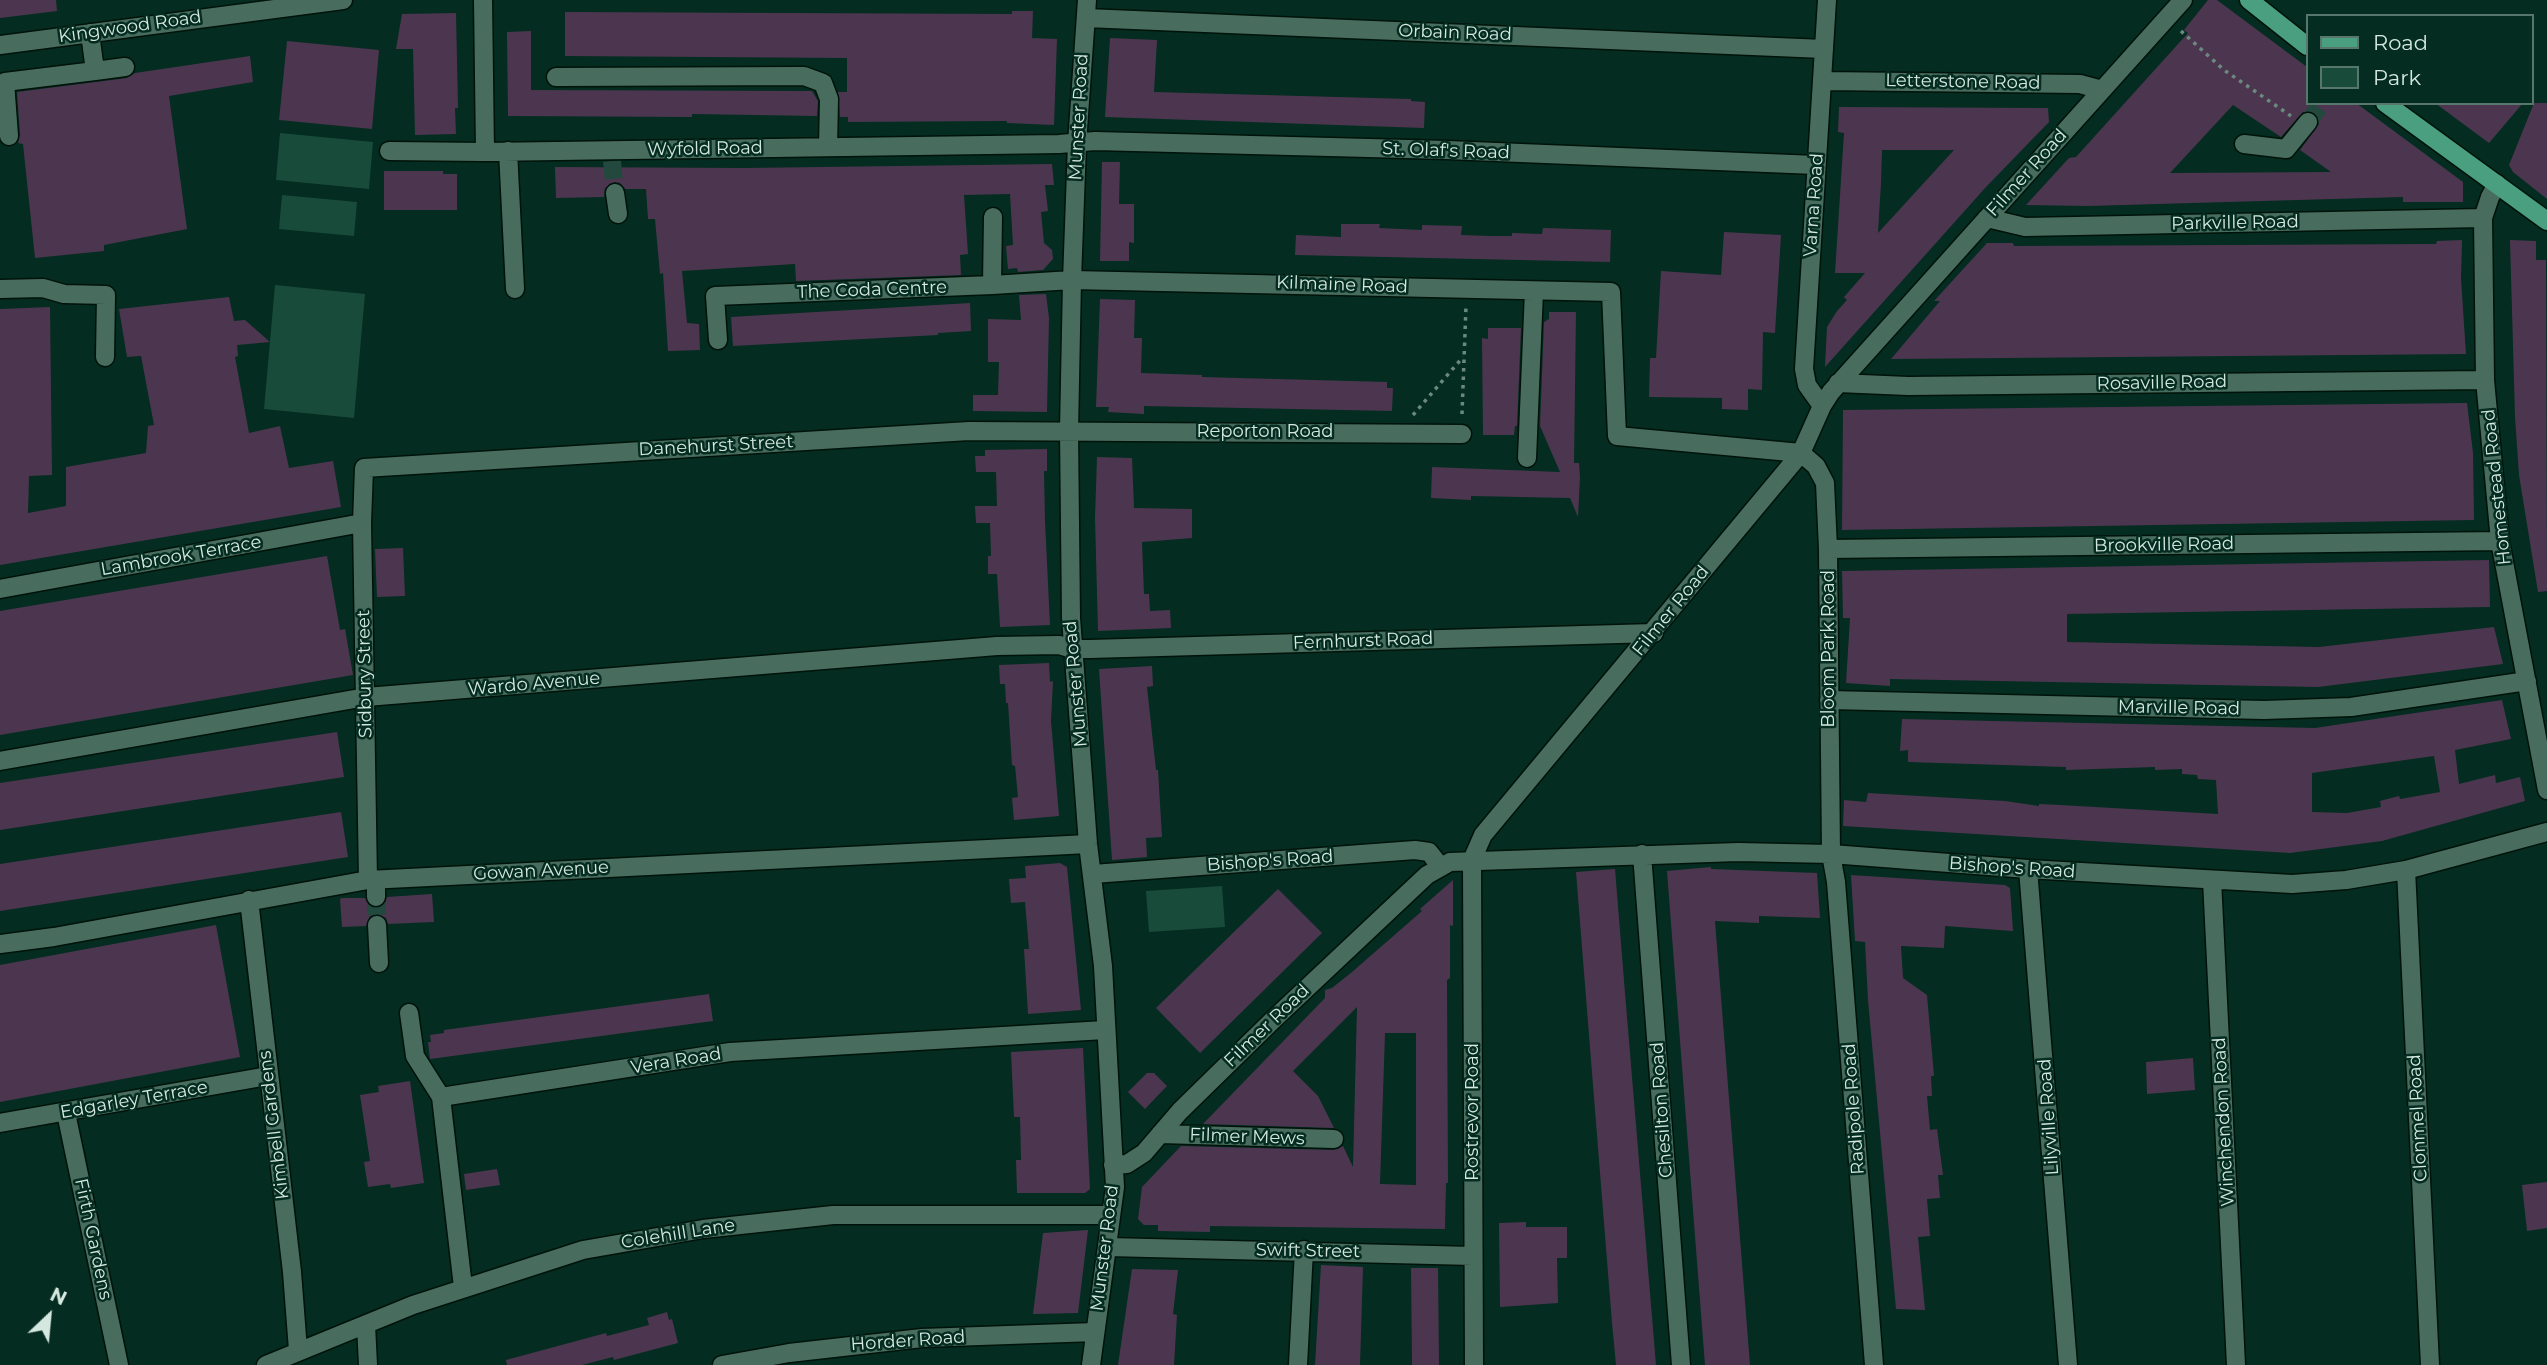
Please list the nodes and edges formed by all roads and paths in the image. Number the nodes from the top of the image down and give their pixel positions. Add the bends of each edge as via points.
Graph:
1 (343, 0) edge
2 (484, 0) edge
3 (1827, 0) edge
4 (2183, 0) edge
5 (2249, 0) edge
6 (288, 3) edge
7 (1086, 9) edge
8 (2167, 18) junction
9 (90, 33) junction
10 (0, 45) edge
11 (2306, 45) edge
12 (1824, 49) junction
13 (125, 67) dead end
14 (95, 71) junction
15 (556, 77) dead end
16 (1823, 81) junction
17 (2102, 90) junction
18 (2388, 105) edge
19 (2307, 124) joint
20 (9, 136) dead end
21 (1077, 144) junction
22 (2244, 144) dead end
23 (828, 148) junction
24 (389, 151) dead end
25 (508, 151) junction
26 (485, 152) junction
27 (1816, 165) junction
28 (2497, 184) junction
29 (615, 193) tunnel mouth
30 (618, 214) dead end
31 (993, 217) dead end
32 (1987, 218) junction
33 (2483, 218) junction
34 (2547, 221) edge
35 (1072, 280) junction
36 (992, 285) junction
37 (0, 289) edge
38 (515, 289) dead end
39 (1466, 289) junction
40 (1534, 291) junction
41 (718, 340) dead end
42 (1464, 355) junction
43 (105, 357) dead end
44 (2485, 380) junction
45 (1838, 383) junction
46 (1822, 406) junction
47 (1069, 431) junction
48 (1397, 433) junction
49 (1462, 434) joint
50 (1801, 453) junction
51 (1527, 457) dead end
52 (364, 468) joint
53 (362, 523) junction
54 (2500, 541) junction
55 (1828, 549) junction
56 (0, 589) edge
57 (1654, 633) junction
58 (1073, 649) junction
59 (2527, 681) junction
60 (366, 697) junction
61 (1829, 700) junction
62 (0, 761) edge
63 (2547, 790) edge
64 (2547, 832) edge
65 (1088, 844) junction
66 (1642, 854) junction
67 (1831, 854) junction
68 (1472, 860) junction
69 (1440, 866) junction
70 (2028, 869) junction
71 (2406, 870) junction
72 (1093, 874) junction
73 (2212, 880) junction
74 (374, 886) junction
75 (248, 900) junction
76 (377, 925) tunnel mouth
77 (0, 944) edge
78 (379, 963) dead end
79 (409, 1013) dead end
80 (1105, 1030) junction
81 (268, 1076) junction
82 (441, 1097) junction
83 (66, 1113) junction
84 (0, 1123) edge
85 (1160, 1134) junction
86 (1334, 1139) dead end
87 (1113, 1165) junction
88 (1111, 1214) junction
89 (1108, 1247) junction
90 (1304, 1250) junction
91 (1473, 1256) junction
92 (463, 1287) junction
93 (366, 1325) junction
94 (1095, 1332) junction
95 (298, 1350) junction
96 (119, 1365) edge
97 (266, 1365) edge
98 (368, 1365) edge
99 (722, 1365) edge
100 (1091, 1365) edge
101 (1298, 1365) edge
102 (1474, 1365) edge
103 (1681, 1365) edge
104 (1874, 1365) edge
105 (2068, 1365) edge
106 (2236, 1365) edge
107 (2430, 1365) edge

1 - 6 street, Kingwood Road
2 - 26 street
3 - 12 street, Varna Road
4 - 8 street, Filmer Road
5 - 11 main road
6 - 9 street, Kingwood Road
7 - 12 street, Orbain Road
7 - 21 street, Munster Road
8 - 17 street, Filmer Road
8 - 19 path via 2224,70
9 - 10 street, Kingwood Road
9 - 14 street
12 - 16 street, Varna Road
13 - 14 street
14 - 20 street via 5,82
15 - 23 street via 804,76 823,83 829,99
16 - 17 street, Letterstone Road via 2080,84
16 - 27 street, Varna Road
17 - 32 street, Filmer Road
18 - 28 main road
19 - 22 street via 2287,149
21 - 23 street, Wyfold Road
21 - 27 street, St. Olaf's Road via 1447,150
21 - 35 street, Munster Road
23 - 25 street, Wyfold Road via 612,156
24 - 26 street, Wyfold Road
25 - 26 street, Wyfold Road
25 - 38 street
27 - 46 street, Varna Road via 1804,369 1807,385
28 - 33 street, Homestead Road
28 - 34 main road
29 - 30 street
31 - 36 street
32 - 33 street, Parkville Road via 2025,227
32 - 45 street, Filmer Road
33 - 44 street, Homestead Road
35 - 36 street, The Coda Centre
35 - 39 street, Kilmaine Road
35 - 47 street, Munster Road
36 - 41 street, The Coda Centre via 715,296
37 - 43 street via 106,295
39 - 40 street, Kilmaine Road
39 - 42 path
40 - 50 street, Kilmaine Road via 1611,292 1617,436
40 - 51 street
42 - 48 path
42 - 49 path
44 - 45 street, Rosaville Road
44 - 54 street, Homestead Road
45 - 46 street, Filmer Road
46 - 50 street, Filmer Road
47 - 48 street, Reporton Road
47 - 52 street, Danehurst Street via 969,431
47 - 58 street, Munster Road
48 - 49 street, Reporton Road
50 - 55 street, Bloom Park Road via 1816,466 1825,483
50 - 57 street, Filmer Road
52 - 53 street, Sidbury Street
53 - 56 street, Lambrook Terrace
53 - 60 street, Sidbury Street
54 - 55 street, Brookville Road
54 - 59 street, Homestead Road
55 - 61 street, Bloom Park Road
57 - 58 street, Fernhurst Road
57 - 68 street, Filmer Road via 1490,825
58 - 60 street, Wardo Avenue via 997,646
58 - 65 street, Munster Road
59 - 61 street, Marville Road via 2351,707 2264,710
59 - 63 street, Homestead Road
60 - 62 street, Wardo Avenue
60 - 74 street, Sidbury Street
61 - 67 street, Bloom Park Road
64 - 71 street, Bishop's Road
65 - 72 street, Munster Road
65 - 74 street, Gowan Avenue via 832,855
66 - 67 street, Bishop's Road
66 - 68 street, Bishop's Road
66 - 103 street, Chesilton Road
67 - 70 street, Bishop's Road
67 - 104 street, Radipole Road
68 - 69 street
68 - 91 street, Rostrevor Road
69 - 72 street, Bishop's Road via 1429,852 1415,850 1168,862
69 - 85 street, Filmer Road via 1275,1018
70 - 73 street, Bishop's Road
70 - 105 street, Lilyville Road
71 - 73 street, Bishop's Road via 2291,884
71 - 107 street, Clonmel Road
72 - 80 street, Munster Road
73 - 106 street, Winchendon Road
74 - 75 street, Gowan Avenue
75 - 77 street, Gowan Avenue
75 - 81 street, Kimbell Gardens
76 - 78 street
79 - 82 street via 415,1056
80 - 82 street, Vera Road via 730,1052
80 - 87 street, Munster Road
81 - 83 street, Edgarley Terrace
81 - 95 street, Kimbell Gardens
82 - 92 street
83 - 84 street, Edgarley Terrace
83 - 96 street, Firth Gardens
85 - 86 street, Filmer Mews
85 - 87 street, Filmer Road via 1138,1159
87 - 88 street, Munster Road
88 - 89 street, Munster Road
88 - 92 street, Colehill Lane via 833,1215 703,1229 583,1250
89 - 90 street, Swift Street
89 - 94 street, Munster Road
90 - 91 street, Swift Street
90 - 101 street
91 - 102 street, Rostrevor Road
92 - 93 street, Colehill Lane
93 - 95 street, Colehill Lane
93 - 98 street
94 - 99 street, Horder Road via 922,1338
94 - 100 street, Munster Road
95 - 97 street, Colehill Lane

